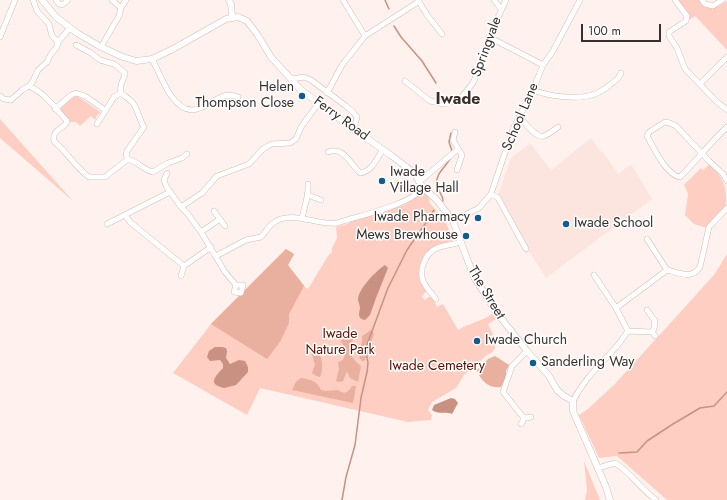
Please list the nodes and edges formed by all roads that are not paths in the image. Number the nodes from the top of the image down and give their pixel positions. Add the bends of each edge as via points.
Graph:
1 (15, 0) edge
2 (33, 0) edge
3 (42, 0) edge
4 (56, 0) edge
5 (68, 0) edge
6 (112, 0) edge
7 (126, 0) edge
8 (229, 0) edge
9 (343, 0) edge
10 (494, 0) edge
11 (506, 0) edge
12 (580, 0) edge
13 (675, 0) edge
14 (702, 0) edge
15 (722, 0) edge
16 (418, 1) edge
17 (121, 8) junction
18 (501, 9) junction
19 (232, 17) junction
20 (70, 28) junction
21 (442, 34) dead end
22 (365, 36) junction
23 (0, 37) edge
24 (489, 38) junction
25 (58, 42) junction
26 (76, 45) dead end
27 (101, 47) junction
28 (727, 57) edge
29 (152, 59) junction
30 (543, 66) junction
31 (621, 72) dead end
32 (292, 79) junction
33 (405, 81) dead end
34 (700, 84) junction
35 (29, 86) junction
36 (533, 90) junction
37 (121, 93) junction
38 (327, 93) junction
39 (235, 94) dead end
40 (0, 96) edge
41 (318, 104) junction
42 (56, 109) junction
43 (105, 110) junction
44 (727, 110) edge
45 (519, 117) junction
46 (97, 124) dead end
47 (558, 127) dead end
48 (727, 127) edge
49 (354, 129) junction
50 (455, 132) dead end
51 (383, 149) junction
52 (328, 152) dead end
53 (454, 152) junction
54 (187, 154) dead end
55 (703, 154) junction
56 (128, 158) junction
57 (234, 161) dead end
58 (237, 168) junction
59 (457, 170) dead end
60 (167, 173) dead end
61 (725, 173) edge
62 (727, 181) edge
63 (419, 182) junction
64 (308, 184) dead end
65 (423, 188) junction
66 (170, 192) junction
67 (491, 194) junction
68 (308, 195) junction
69 (321, 200) dead end
70 (181, 207) junction
71 (727, 208) edge
72 (214, 211) dead end
73 (126, 215) junction
74 (302, 218) junction
75 (220, 219) junction
76 (453, 221) junction
77 (107, 224) dead end
78 (225, 226) dead end
79 (201, 232) junction
80 (646, 239) dead end
81 (460, 242) junction
82 (211, 247) junction
83 (526, 249) dead end
84 (216, 256) junction
85 (184, 266) junction
86 (667, 270) junction
87 (594, 275) dead end
88 (181, 276) dead end
89 (236, 285) dead end
90 (436, 300) dead end
91 (616, 308) junction
92 (647, 310) dead end
93 (628, 331) junction
94 (652, 331) junction
95 (655, 336) dead end
96 (527, 351) junction
97 (573, 401) junction
98 (523, 417) junction
99 (531, 417) dead end
100 (521, 424) dead end
101 (598, 468) junction
102 (610, 500) edge
103 (656, 500) edge

1 - 23 street
2 - 25 street via 37,11 49,24 52,36
3 - 20 street via 56,17
4 - 5 street via 62,5
6 - 17 street
7 - 17 street
8 - 19 street
9 - 22 street
10 - 18 street
11 - 18 street, Springvale
12 - 30 street, School Lane
13 - 34 street via 687,16 686,21 669,32 669,36 685,69
14 - 15 street via 705,4 713,6
16 - 21 street
16 - 22 street
17 - 27 street
18 - 24 street, Springvale
19 - 29 street
19 - 32 street, Ferry Road via 247,21 271,57
20 - 25 street
20 - 27 street
22 - 38 street via 342,64
24 - 30 street
24 - 33 street, Springvale via 473,83 460,99 444,104 430,102
25 - 35 street
26 - 37 street via 100,60 114,64 125,73 121,81
27 - 29 street via 130,60
28 - 34 street
29 - 39 street via 169,93 183,108 194,110
30 - 36 street, School Lane
31 - 36 street via 620,76 604,90 592,95 550,95
32 - 38 street via 304,77
32 - 41 street, Ferry Road
34 - 44 street
35 - 40 street via 11,100
35 - 42 street via 37,90
36 - 45 street, School Lane
37 - 43 street via 114,97
37 - 56 street via 132,102 144,127 127,150
38 - 49 street via 353,112 356,117
41 - 49 street, Ferry Road
41 - 58 street via 301,127 296,139 290,143 272,144 263,149 249,164
42 - 43 street via 76,93
42 - 56 street via 67,121 54,133 54,141 89,177 105,177
43 - 46 street
45 - 47 street via 538,136 543,137
45 - 67 street, School Lane
48 - 55 street
49 - 51 street, Ferry Road
50 - 53 street
51 - 52 street via 366,172 360,172 341,152
51 - 63 street, Ferry Road via 410,169
53 - 59 street via 462,155
53 - 63 street
54 - 56 street via 153,172
55 - 55 street via 680,177 675,176 659,158 647,136 665,122 670,123
55 - 61 street
57 - 58 street
58 - 70 street via 217,176 202,193
60 - 66 street via 164,180
61 - 62 street
63 - 65 street, Ferry Road
64 - 68 street
65 - 74 street via 419,193 403,201 337,223
65 - 76 street, Ferry Road via 436,199
66 - 70 street
66 - 73 street
67 - 76 street, School Lane via 479,208
67 - 83 street via 498,198
68 - 69 street
68 - 74 street
70 - 79 street
71 - 86 street via 709,227 700,267 696,272 684,274
72 - 75 street
73 - 77 street
73 - 85 street via 130,222
74 - 84 street via 280,219 272,224 263,236 246,240
75 - 78 street
75 - 79 street
76 - 81 street, The Street
79 - 82 street
80 - 86 street
81 - 90 street via 437,248 426,257 421,275
81 - 96 street, The Street via 474,277 488,301
82 - 84 street
82 - 85 street
84 - 89 street
85 - 88 street
86 - 91 street
87 - 91 street
91 - 93 street
92 - 94 street via 655,321
93 - 94 street
93 - 97 street via 592,371
94 - 95 street
96 - 97 street, The Street via 550,376 557,390
96 - 98 street via 512,366 503,392
97 - 101 street via 573,411
98 - 99 street
98 - 100 street
101 - 102 street
101 - 103 street via 615,462

